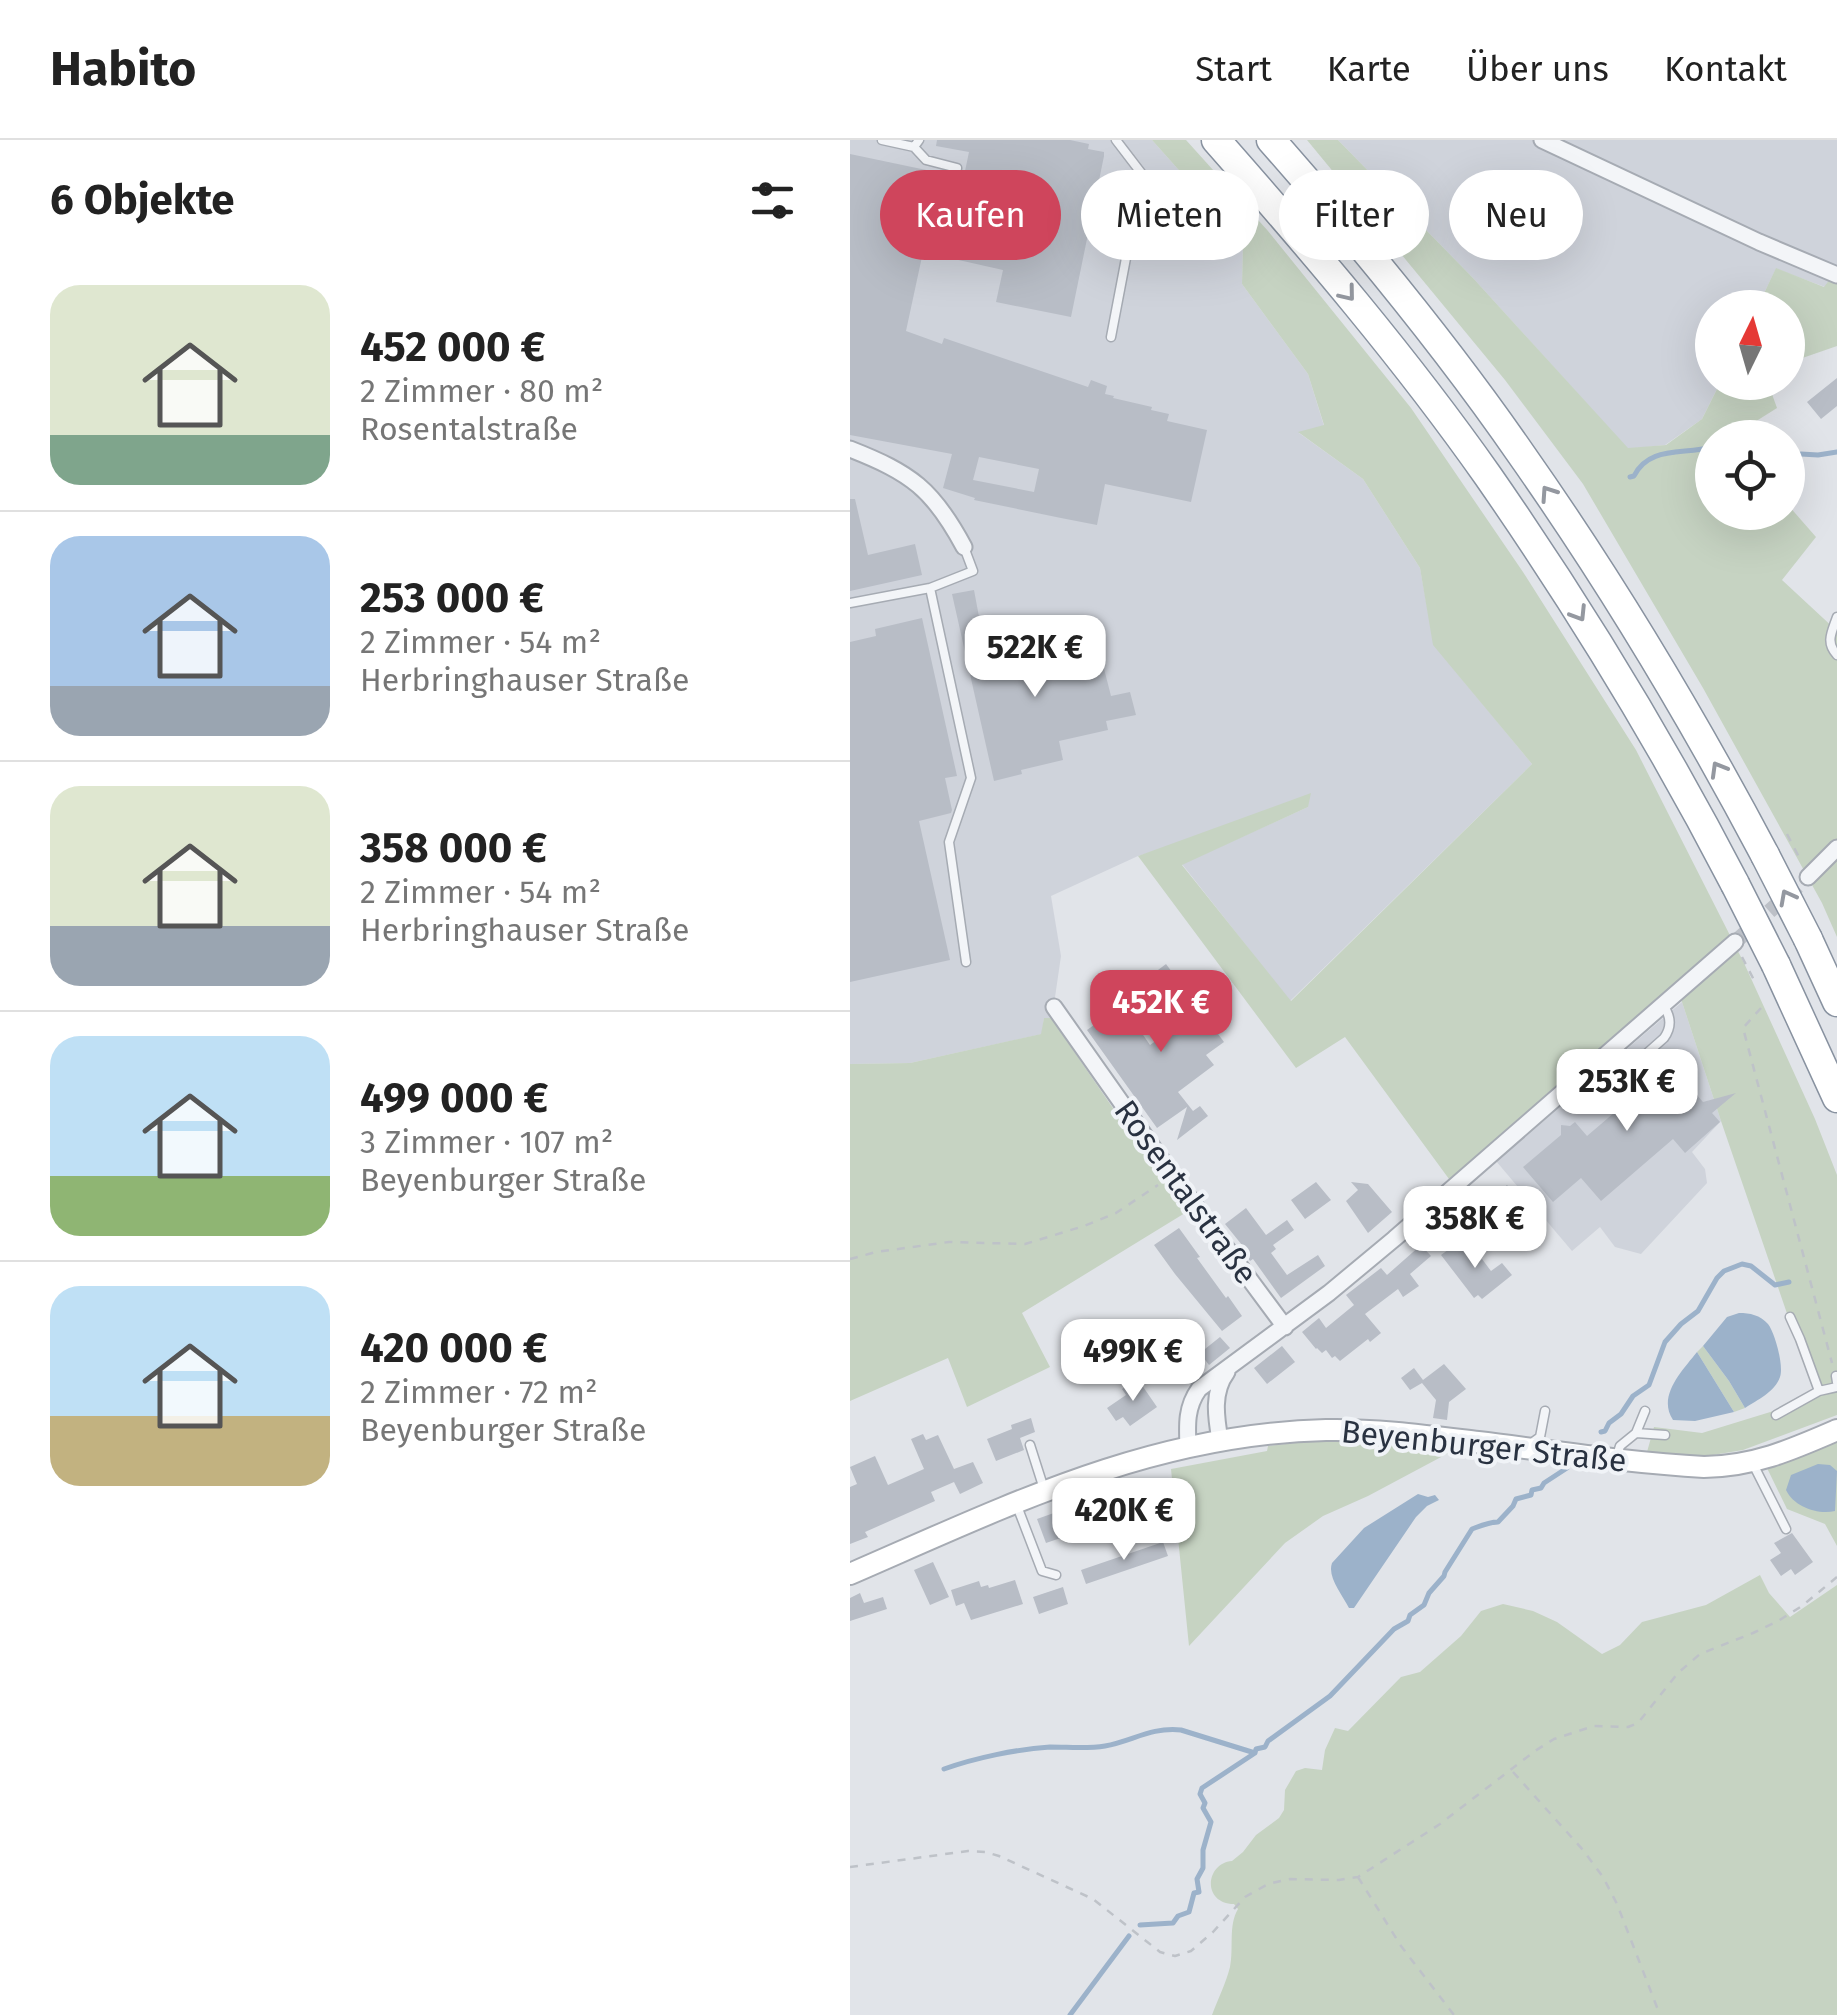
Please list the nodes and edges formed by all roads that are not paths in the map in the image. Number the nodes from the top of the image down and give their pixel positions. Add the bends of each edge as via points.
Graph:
1 (882, 140) edge
2 (1116, 140) edge
3 (1216, 140) edge
4 (1271, 140) edge
5 (1542, 140) edge
6 (916, 143) edge
7 (957, 170) edge
8 (1837, 275) edge
9 (1112, 336) dead end
10 (850, 449) edge
11 (964, 548) joint
12 (930, 588) junction
13 (850, 603) edge
14 (1837, 617) edge
15 (1837, 655) edge
16 (1837, 848) edge
17 (1806, 873) tunnel mouth
18 (1737, 945) tunnel mouth
19 (966, 962) dead end
20 (1837, 1002) edge
21 (1663, 1006) junction
22 (1054, 1008) dead end
23 (1837, 1098) edge
24 (1592, 1102) dead end
25 (1790, 1318) dead end
26 (1285, 1327) junction
27 (1232, 1364) junction
28 (1836, 1379) edge
29 (1818, 1391) junction
30 (1545, 1411) dead end
31 (1645, 1411) dead end
32 (1776, 1415) dead end
33 (1837, 1430) edge
34 (1636, 1433) junction
35 (1665, 1434) dead end
36 (1220, 1440) junction
37 (1030, 1445) dead end
38 (1188, 1446) junction
39 (1526, 1448) junction
40 (1616, 1459) junction
41 (1752, 1462) junction
42 (1044, 1490) junction
43 (1016, 1502) junction
44 (1786, 1529) dead end
45 (850, 1574) edge
46 (1056, 1575) dead end

1 - 6 lane
2 - 9 lane via 1142,174
3 -> 23 highway, bridge via 1319,258 1486,474 1626,688 1735,884 1765,974
20 -> 4 highway, bridge via 1765,855 1594,561 1520,451
5 - 8 street
6 - 7 lane via 926,160
10 - 11 street via 914,480 946,515
11 - 12 lane via 974,571
12 - 13 lane
12 - 19 lane via 970,778 948,842
14 - 15 lane via 1830,634
16 - 17 street
18 - 21 street
21 - 24 lane via 1670,1021 1664,1038
21 - 26 street
22 - 26 street, Rosentalstraße
25 - 29 lane
26 - 27 street
27 - 36 street via 1217,1396
27 - 38 street via 1192,1400
28 - 29 lane
29 - 32 lane
30 - 39 lane via 1540,1437
31 - 34 lane
33 - 41 main road, Beyenburger Straße
34 - 35 lane
34 - 40 lane
36 - 38 main road, Beyenburger Straße
36 - 39 main road, Beyenburger Straße via 1360,1431
37 - 42 lane
38 - 42 main road, Beyenburger Straße
39 - 40 main road, Beyenburger Straße
40 - 41 main road, Beyenburger Straße via 1704,1468
41 - 44 lane
42 - 43 main road, Beyenburger Straße
43 - 45 main road, Beyenburger Straße
43 - 46 lane via 1042,1571

